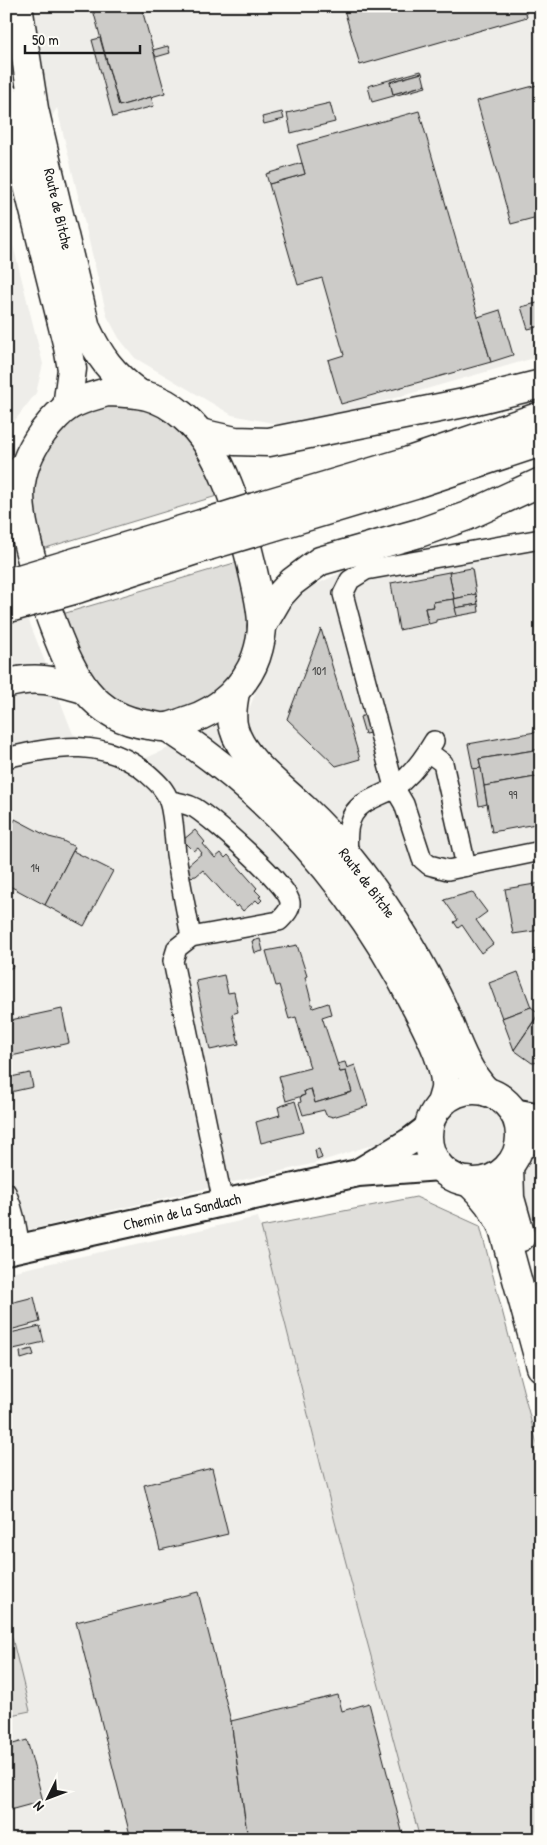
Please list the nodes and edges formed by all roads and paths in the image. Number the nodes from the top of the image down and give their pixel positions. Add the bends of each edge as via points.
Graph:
1 (18, 6) edge
2 (6, 98) edge
3 (541, 384) edge
4 (138, 393) junction
5 (67, 407) junction
6 (541, 416) edge
7 (200, 433) junction
8 (541, 442) edge
9 (15, 476) edge
10 (541, 482) edge
11 (258, 519) junction
12 (541, 539) edge
13 (7, 600) edge
14 (262, 626) junction
15 (6, 684) edge
16 (84, 689) junction
17 (235, 692) junction
18 (167, 727) junction
19 (6, 758) edge
20 (394, 787) junction
21 (169, 801) junction
22 (541, 851) edge
23 (348, 856) junction
24 (466, 866) junction
25 (191, 937) junction
26 (487, 1092) junction
27 (513, 1112) junction
28 (435, 1115) junction
29 (541, 1117) edge
30 (541, 1134) edge
31 (513, 1158) junction
32 (440, 1167) junction
33 (358, 1173) junction
34 (468, 1181) junction
35 (6, 1192) edge
36 (223, 1203) junction
37 (13, 1250) edge
38 (541, 1314) edge
39 (541, 1367) edge

1 - 4 main road, Route de Bitche via 34,108 86,328 106,364
2 - 5 main road, Route de Bitche via 68,347 72,369
3 - 7 main road via 464,403 269,442 235,441
4 - 5 main road via 107,392
4 - 7 main road via 163,401
5 - 9 main road via 49,424
6 - 11 main road via 409,461
7 - 14 main road via 222,470 242,528
8 - 11 main road via 415,484
9 - 16 main road via 40,589 64,654
10 - 14 main road via 467,516 320,561 280,595
11 - 13 main road, bridge via 73,576
12 - 20 street via 366,570 350,580 343,594
14 - 17 main road via 257,655 250,672
15 - 16 main road via 31,678
16 - 18 main road via 94,700 123,718 137,724
17 - 18 main road via 196,718
17 - 23 main road, Route de Bitche via 232,712 240,745
18 - 28 main road, Route de Bitche via 210,757 276,813 316,855 356,905 389,956 434,1046 445,1089
19 - 21 street via 39,750 99,748 139,766 161,785
20 - 23 street via 363,804 351,817 347,834
20 - 24 street via 404,804 422,859 429,865 448,870
20 - 24 street via 431,746 444,763
21 - 25 street
21 - 25 street via 195,809 236,842 284,888 290,902 288,912 279,921
22 - 24 street
23 - 26 main road, Route de Bitche via 409,943 444,1010 470,1071
25 - 36 street via 177,948 173,961
26 - 27 main road via 502,1100
26 - 28 main road via 467,1090 448,1097
27 - 29 street
27 - 31 main road via 520,1136
28 - 32 main road via 428,1141
28 - 33 street, Chemin de la Sandlach via 412,1140
30 - 31 street
31 - 34 main road via 497,1176 483,1181
31 - 38 main road via 510,1198
32 - 33 street, Chemin de la Sandlach
32 - 34 main road via 453,1177
33 - 36 street, Chemin de la Sandlach
34 - 39 main road via 498,1215
35 - 37 street via 18,1232
36 - 37 street, Chemin de la Sandlach

